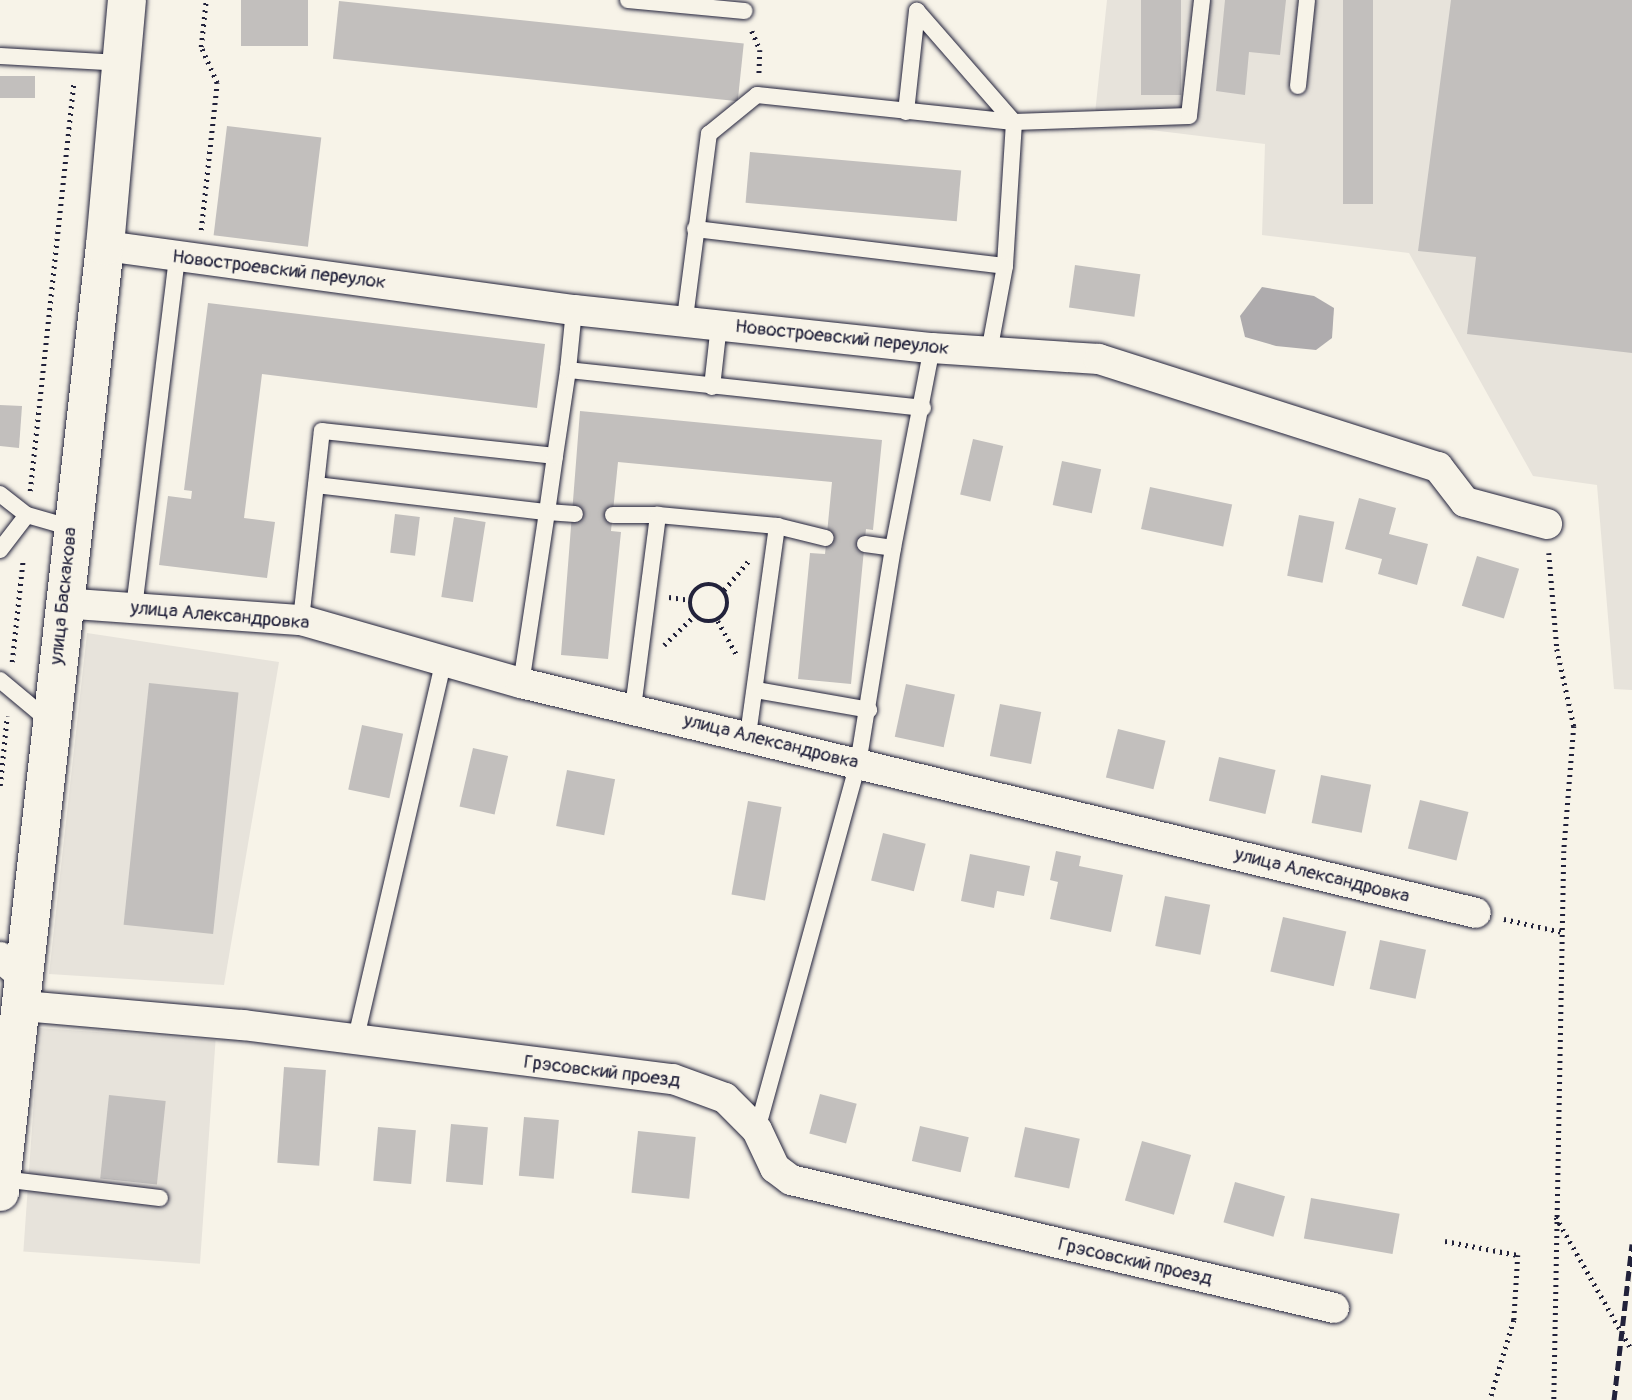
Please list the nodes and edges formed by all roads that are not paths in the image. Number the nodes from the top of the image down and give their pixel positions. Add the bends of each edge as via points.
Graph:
1 (127, 0) edge
2 (628, 0) edge
3 (1202, 0) edge
4 (1307, 0) edge
5 (744, 11) road end
6 (0, 56) edge
7 (120, 63) junction
8 (1298, 86) dead end
9 (906, 112) junction
10 (1014, 122) junction
11 (695, 229) junction
12 (105, 246) junction
13 (187, 258) junction
14 (1005, 266) junction
15 (575, 310) junction
16 (685, 318) junction
17 (719, 325) junction
18 (932, 348) junction
19 (989, 352) junction
20 (568, 370) junction
21 (712, 387) junction
22 (923, 408) junction
23 (555, 456) junction
24 (316, 485) junction
25 (0, 494) edge
26 (547, 512) junction
27 (575, 514) dead end
28 (27, 515) junction
29 (613, 515) dead end
30 (658, 515) junction
31 (1547, 524) road end
32 (777, 526) junction
33 (72, 528) junction
34 (826, 538) dead end
35 (864, 544) dead end
36 (893, 548) junction
37 (0, 550) edge
38 (62, 603) junction
39 (134, 608) junction
40 (301, 620) junction
41 (444, 661) junction
42 (3, 682) edge
43 (521, 682) junction
44 (756, 691) junction
45 (633, 708) junction
46 (869, 710) junction
47 (51, 722) junction
48 (748, 734) junction
49 (858, 764) junction
50 (1476, 913) road end
51 (17, 981) edge
52 (355, 1042) junction
53 (757, 1130) junction
54 (1, 1186) edge
55 (160, 1198) dead end
56 (1334, 1308) dead end

1 - 7 street, улица Баскакова
2 - 5 lane
3 - 10 lane via 1189,116
4 - 8 lane
6 - 7 lane
7 - 12 street, улица Баскакова
9 - 10 lane
9 - 10 lane via 917,11
9 - 11 lane via 757,95 709,134
10 - 14 lane
11 - 14 lane
11 - 16 lane
12 - 13 street, Новостроевский переулок
12 - 33 street, улица Баскакова
13 - 15 street, Новостроевский переулок
13 - 39 lane
14 - 19 lane
15 - 16 street, Новостроевский переулок
15 - 20 lane
16 - 17 street, Новостроевский переулок
17 - 18 street, Новостроевский переулок
17 - 21 lane
18 - 19 street, Новостроевский переулок
18 - 22 lane
19 - 31 street, Новостроевский переулок via 1099,359 1438,467 1465,502
20 - 21 lane
20 - 23 lane
21 - 22 lane
22 - 36 lane
23 - 24 lane via 323,432
23 - 26 lane
24 - 26 lane
24 - 40 lane
25 - 28 lane
26 - 27 lane
26 - 43 lane
28 - 33 lane
28 - 37 lane
29 - 30 lane
30 - 32 lane
30 - 45 lane
32 - 34 lane
32 - 44 lane
33 - 38 street, улица Баскакова
35 - 36 lane
36 - 46 lane
38 - 39 street, улица Александровка
38 - 47 street, улица Баскакова
39 - 40 street, улица Александровка
40 - 41 street, улица Александровка
41 - 43 street, улица Александровка
41 - 52 lane
42 - 47 lane
43 - 45 street, улица Александровка
44 - 46 lane
44 - 48 lane
45 - 48 street, улица Александровка
46 - 49 lane
47 - 51 street, улица Баскакова
48 - 49 street, улица Александровка
49 - 50 street, улица Александровка
49 - 53 lane
51 - 52 street, Грэсовский проезд via 243,1026
51 - 54 street, улица Баскакова
52 - 53 street, Грэсовский проезд via 673,1079 725,1098
53 - 56 street, Грэсовский проезд via 775,1168 791,1180
54 - 55 lane

